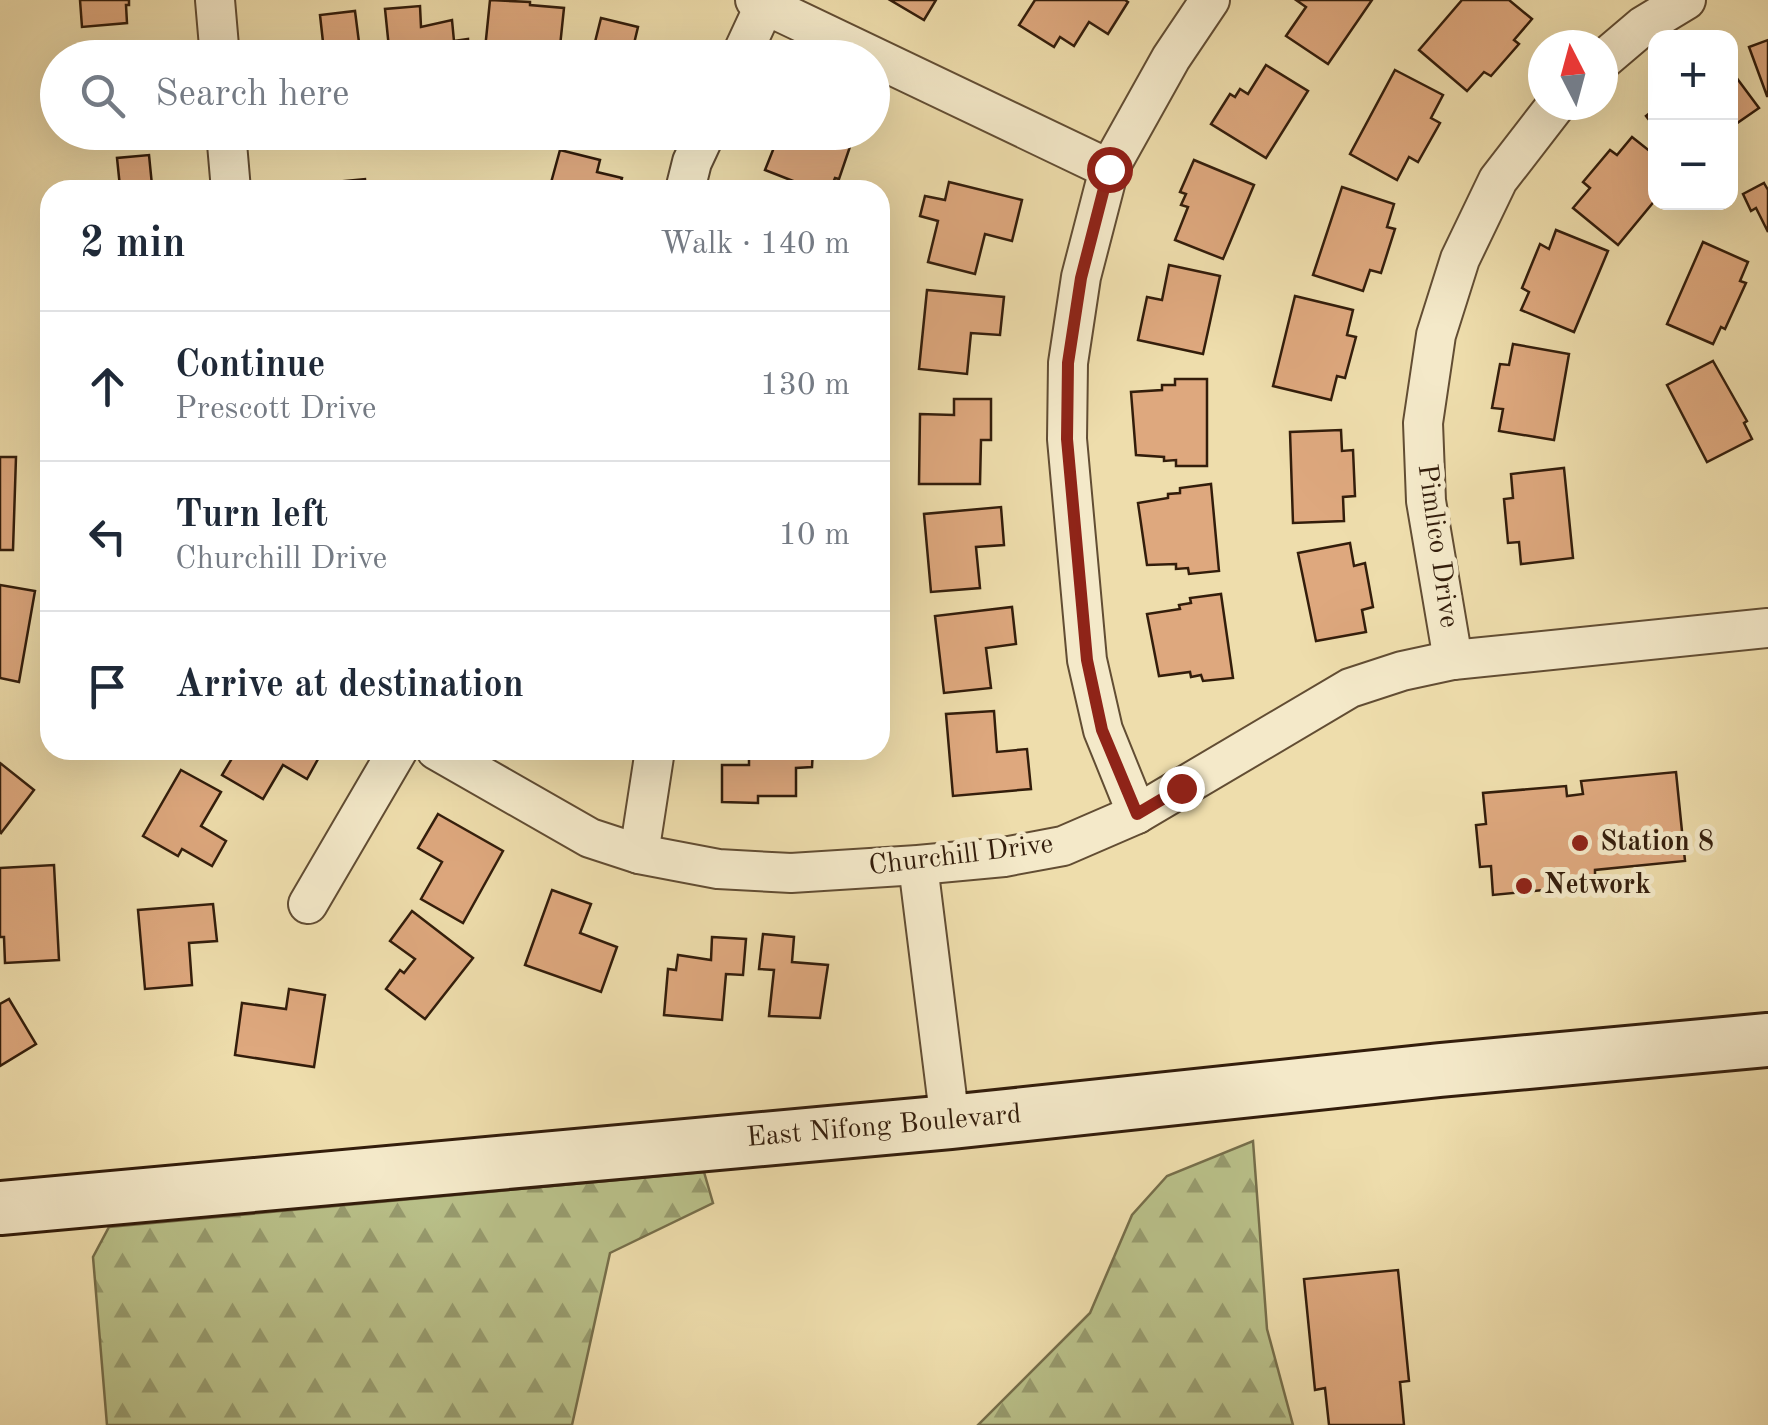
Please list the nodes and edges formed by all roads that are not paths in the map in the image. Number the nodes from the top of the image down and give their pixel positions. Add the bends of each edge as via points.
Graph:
1 (215, 0) edge
2 (1210, 0) edge
3 (1686, 0) edge
4 (762, 1) edge
5 (218, 40) edge
6 (747, 40) edge
7 (843, 40) edge
8 (1618, 47) edge
9 (890, 63) edge
10 (1544, 120) edge
11 (228, 150) edge
12 (698, 150) edge
13 (1109, 169) junction
14 (230, 180) edge
15 (688, 180) edge
16 (1768, 628) edge
17 (1453, 660) junction
18 (392, 760) edge
19 (454, 760) edge
20 (653, 760) edge
21 (1137, 814) junction
22 (639, 854) junction
23 (918, 865) junction
24 (308, 904) dead end
25 (1768, 1040) edge
26 (950, 1122) junction
27 (0, 1208) edge

1 - 5 street
2 - 13 street
3 - 8 street
4 - 6 street
4 - 7 street
9 - 13 street
10 - 17 street, Pimlico Drive via 1498,180 1460,259 1436,335 1424,423 1426,501
11 - 14 street
12 - 15 street
13 - 21 street via 1081,278 1068,363 1067,439 1087,660 1102,730
16 - 17 street, Churchill Drive
17 - 21 street, Churchill Drive via 1350,688
18 - 24 street
19 - 22 street, Churchill Drive via 590,838
20 - 22 street
21 - 23 street, Churchill Drive via 1062,846
22 - 23 street, Churchill Drive via 791,872
23 - 26 street
25 - 26 street, East Nifong Boulevard
26 - 27 street, East Nifong Boulevard

